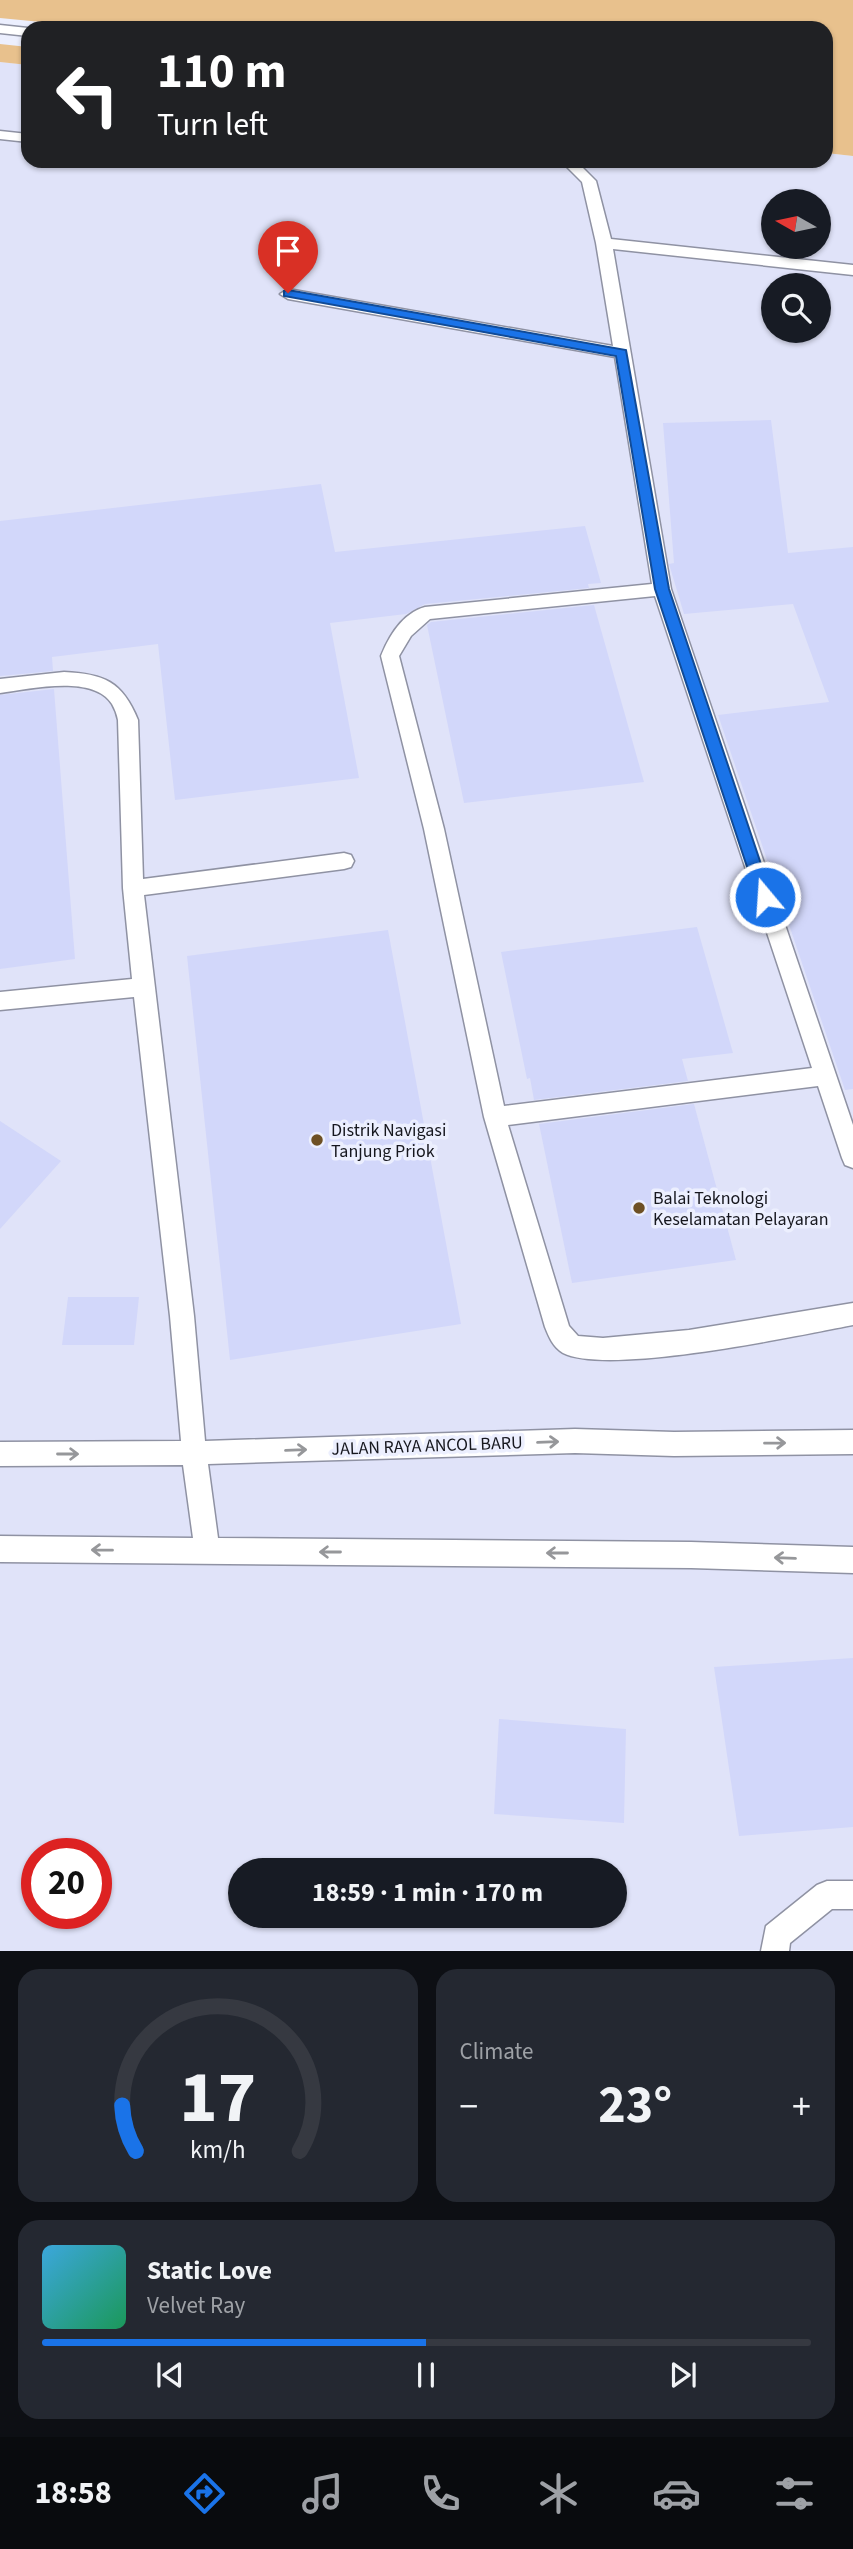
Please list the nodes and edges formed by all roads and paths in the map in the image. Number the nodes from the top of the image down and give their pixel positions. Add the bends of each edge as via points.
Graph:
1 (0, 29) edge
2 (21, 31) edge
3 (0, 135) edge
4 (21, 137) edge
5 (575, 168) edge
6 (604, 243) junction
7 (853, 270) edge
8 (288, 293) dead end
9 (622, 353) junction
10 (662, 589) junction
11 (0, 686) edge
12 (344, 861) dead end
13 (134, 888) junction
14 (143, 987) junction
15 (0, 1001) edge
16 (824, 1076) junction
17 (495, 1117) junction
18 (853, 1158) edge
19 (853, 1314) edge
20 (853, 1442) edge
21 (194, 1453) junction
22 (0, 1454) edge
23 (0, 1549) edge
24 (207, 1551) junction
25 (853, 1560) edge
26 (853, 1895) edge
27 (775, 1951) edge

1 - 2 lane
3 - 4 lane
5 - 6 lane via 589,181
6 - 7 lane
6 - 9 lane
8 - 9 lane
9 - 10 lane
10 - 16 lane
10 - 17 lane via 425,613 396,640 390,656 434,829
11 - 13 lane via 91,681 119,699 128,720
12 - 13 lane
13 - 14 lane
14 - 15 lane
14 - 21 lane
16 - 17 lane
16 - 18 lane
17 - 19 lane via 565,1342 593,1350 650,1345 749,1334
21 -> 20 lane, JALAN RAYA ANCOL BARU via 575,1441
22 -> 21 lane, JALAN RAYA ANCOL BARU
21 - 24 lane
24 -> 23 lane
25 -> 24 lane
26 - 27 lane via 827,1895 776,1937

